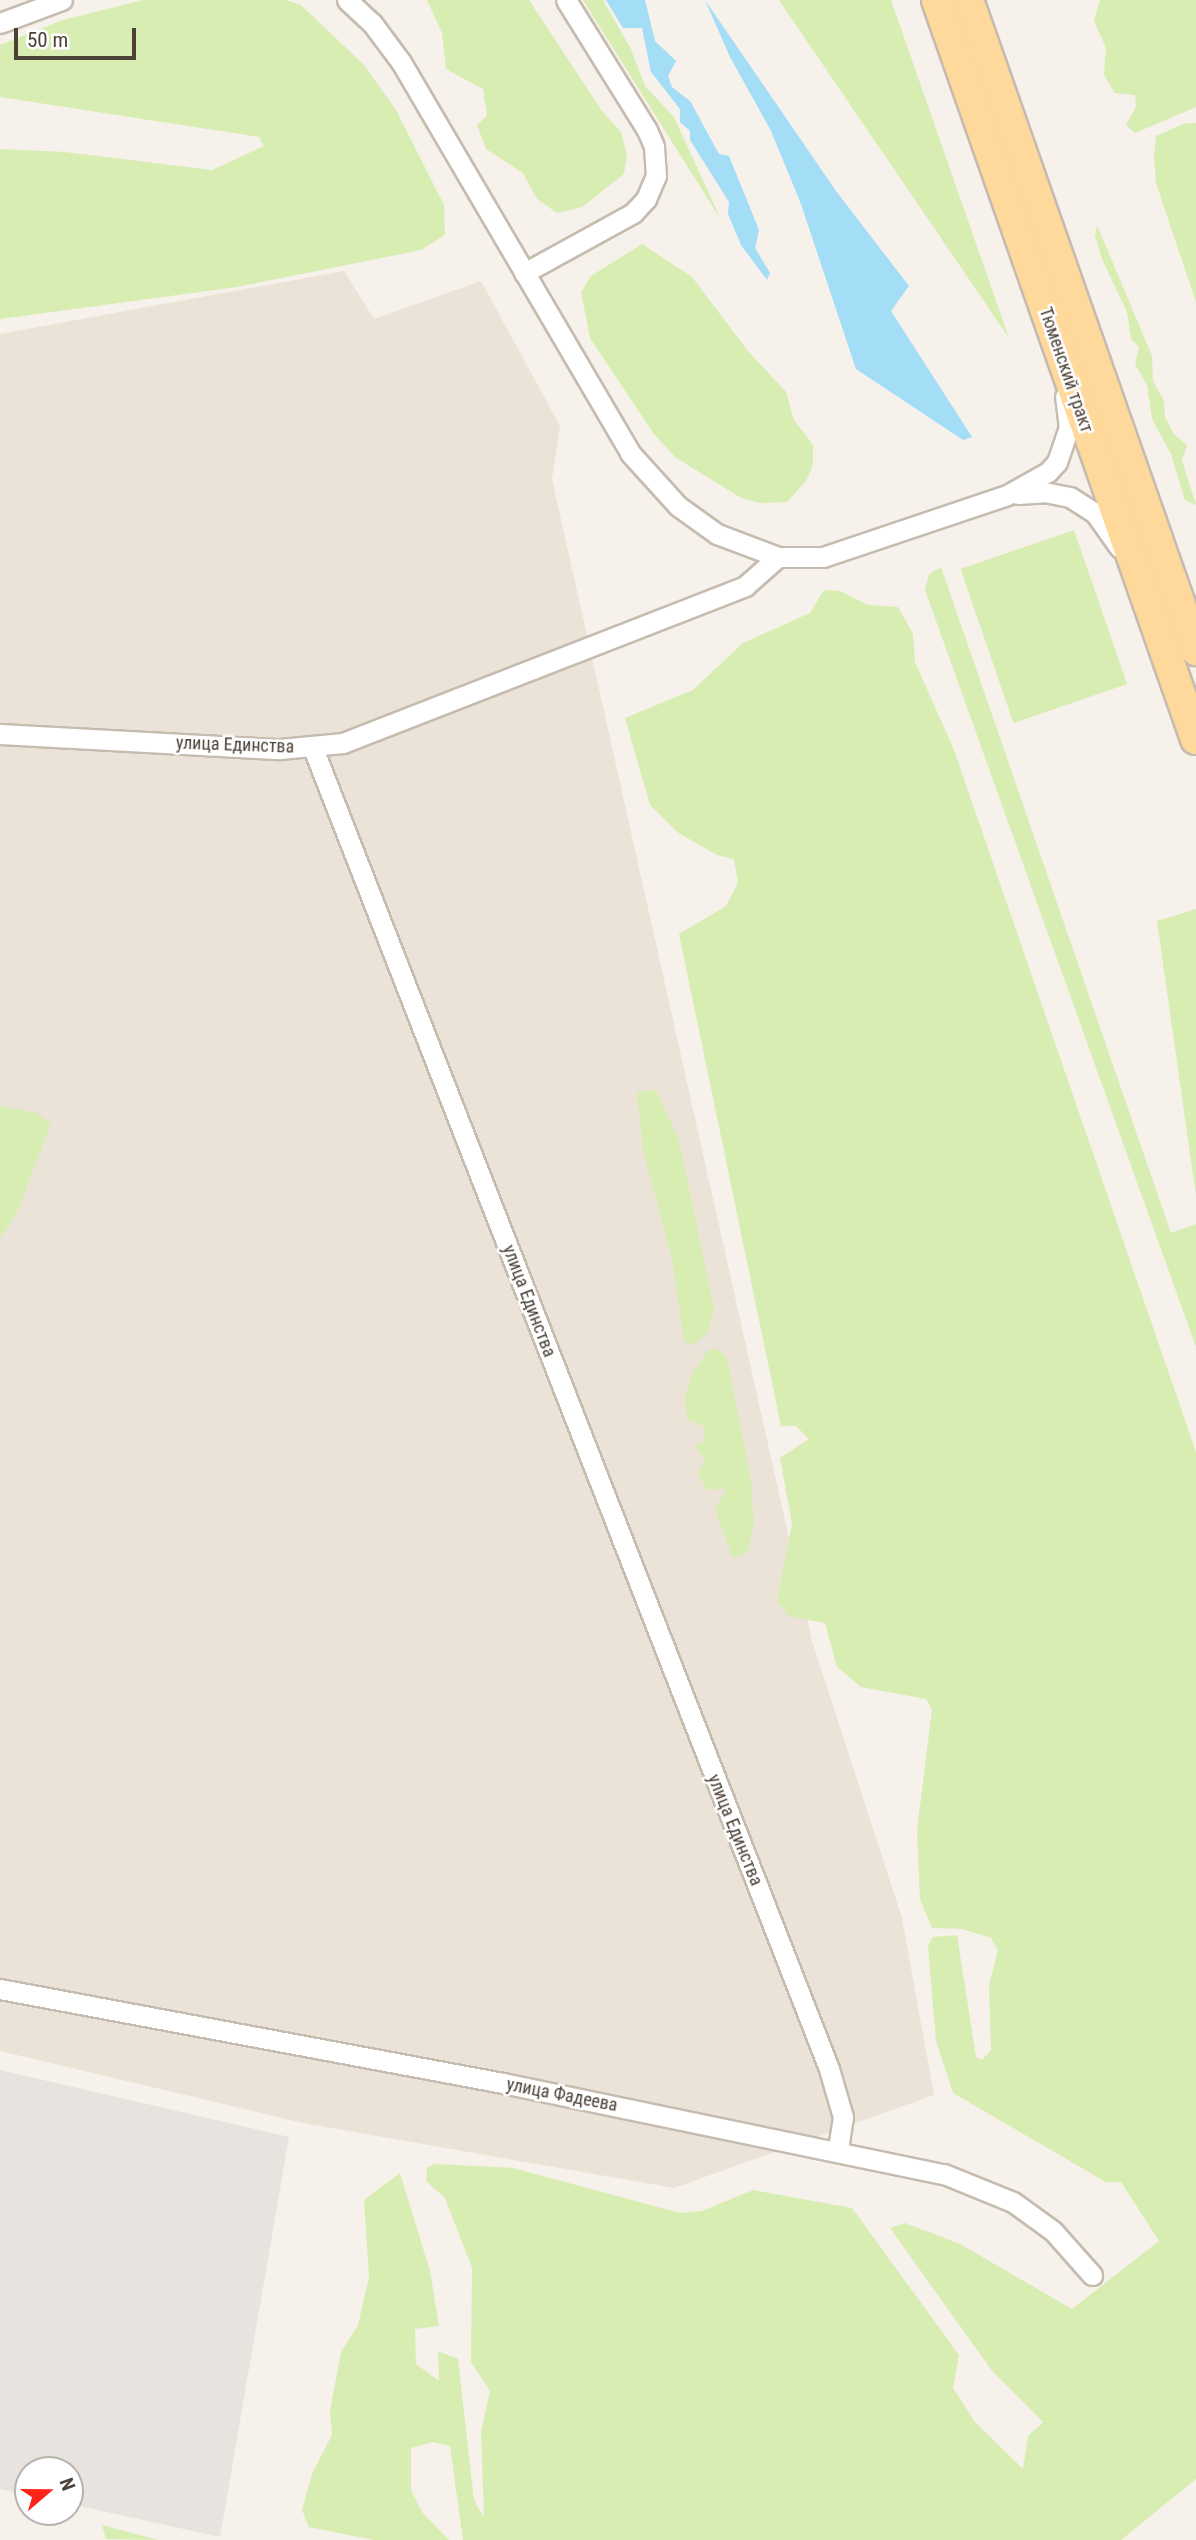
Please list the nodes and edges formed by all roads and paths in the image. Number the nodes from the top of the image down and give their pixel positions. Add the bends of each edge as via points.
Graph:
1 (62, 0) edge
2 (347, 0) edge
3 (566, 0) edge
4 (937, 0) edge
5 (968, 0) edge
6 (0, 23) edge
7 (524, 273) junction
8 (1056, 340) junction
9 (1007, 495) junction
10 (778, 557) junction
11 (1141, 581) junction
12 (1196, 650) edge
13 (0, 734) edge
14 (1196, 739) edge
15 (313, 748) junction
16 (0, 1989) edge
17 (838, 2150) junction
18 (1092, 2274) dead end

1 - 6 street
2 - 7 street via 372,23 401,62
3 - 7 street via 647,130 654,146 656,176 646,200 633,213
4 - 8 main road, Тюменский тракт
5 - 12 main road, Тюменский тракт
7 - 10 street via 616,431 648,475 678,506 717,534
8 - 9 street via 1069,417 1068,439 1048,472
8 - 11 main road, Тюменский тракт
9 - 10 street via 848,552 823,558
9 - 11 street via 1056,493 1083,504 1109,530
10 - 15 street via 760,577 720,597 382,729
11 - 14 main road, Тюменский тракт
13 - 15 street, улица Единства
15 - 17 street, улица Единства via 829,2069 842,2117
16 - 17 street, улица Фадеева
17 - 18 street, улица Фадеева via 944,2174 1002,2196 1053,2231

